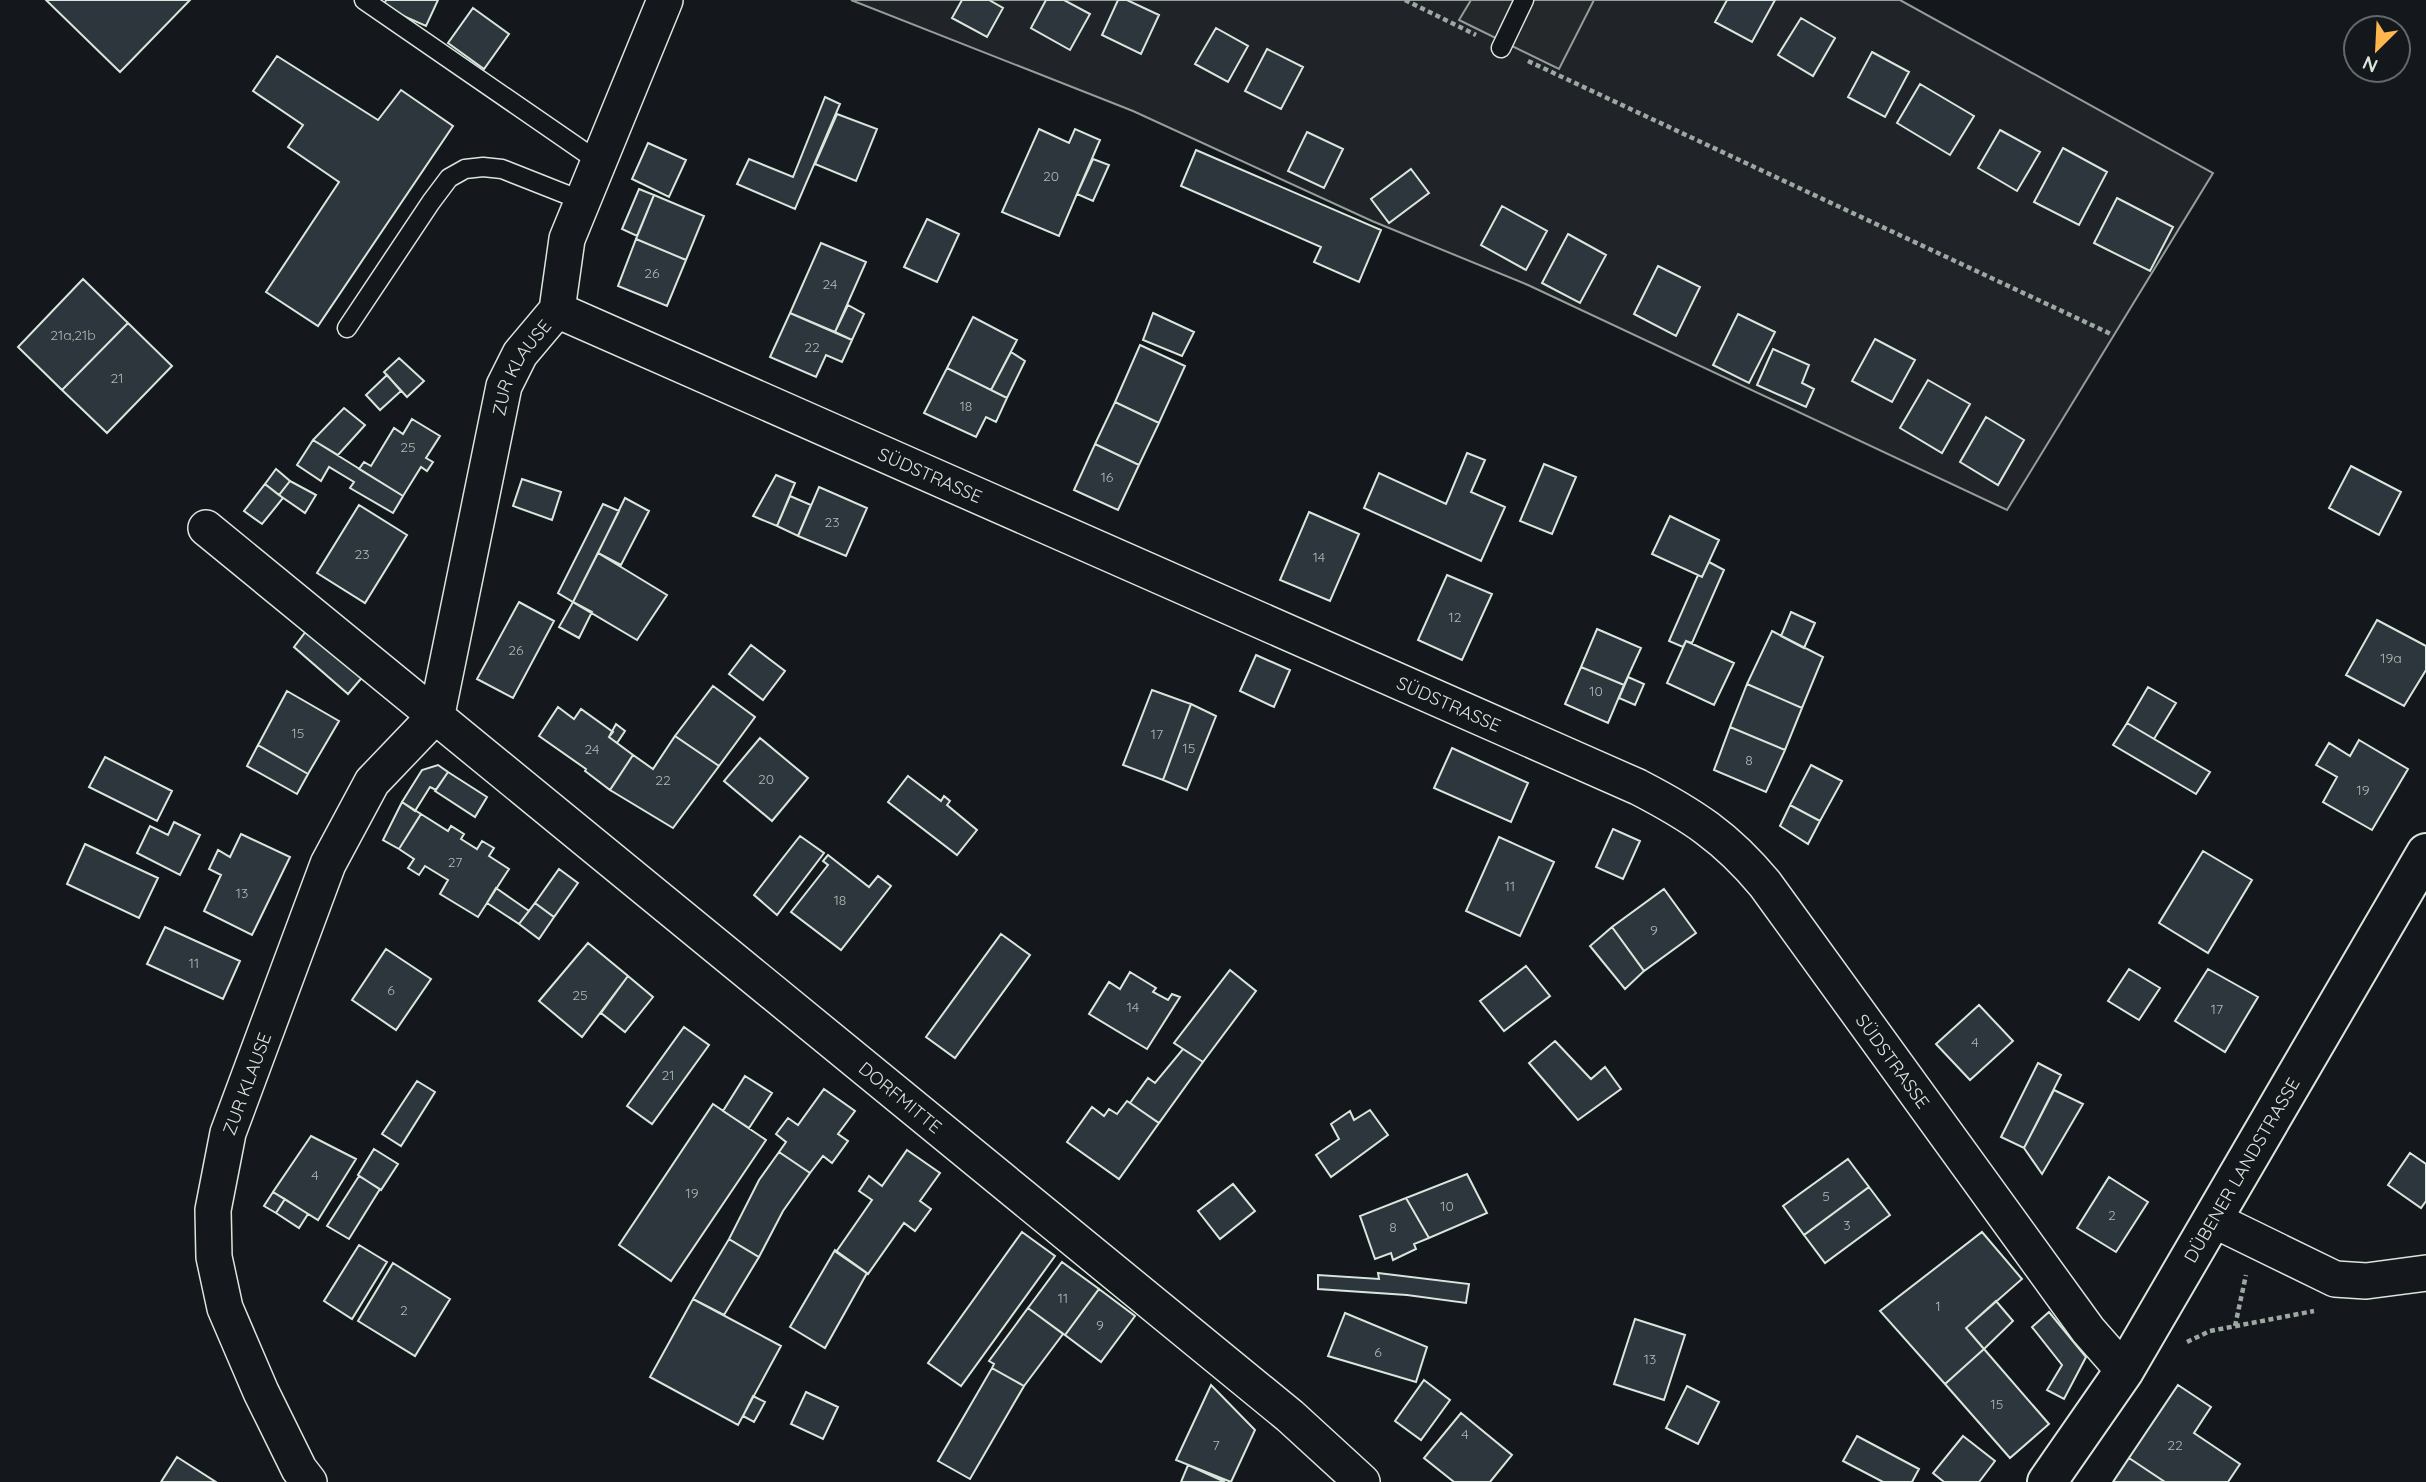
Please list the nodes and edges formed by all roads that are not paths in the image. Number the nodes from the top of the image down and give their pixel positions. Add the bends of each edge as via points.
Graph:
1 (364, 0) edge
2 (665, 0) edge
3 (1524, 0) edge
4 (1501, 48) road end
5 (599, 162) junction
6 (583, 201) junction
7 (557, 310) junction
8 (347, 328) dead end
9 (206, 528) dead end
10 (437, 714) junction
11 (2426, 853) edge
12 (2211, 1219) junction
13 (2426, 1273) edge
14 (2129, 1362) junction
15 (309, 1482) edge
16 (1362, 1482) edge
17 (2046, 1482) edge

1 - 5 lane
2 - 5 street, ZUR KLAUSE
3 - 4 lane
5 - 6 street, ZUR KLAUSE
6 - 7 street, ZUR KLAUSE via 567,239
6 - 8 lane via 502,169 465,169 449,178 430,202
7 - 10 street, ZUR KLAUSE via 520,354 505,386
7 - 14 street, SÜDSTRASSE via 1638,787 1694,816 1741,856 1765,884 2088,1330
9 - 10 street
10 - 15 street, ZUR KLAUSE via 372,782 328,864 228,1133 213,1210 214,1257 225,1308 261,1392
10 - 16 street, DORFMITTE via 1279,1408
11 - 12 main road, DÜBENER LANDSTRASSE
12 - 13 street via 2334,1279 2366,1281
12 - 14 main road, DÜBENER LANDSTRASSE
14 - 17 main road, DÜBENER LANDSTRASSE

